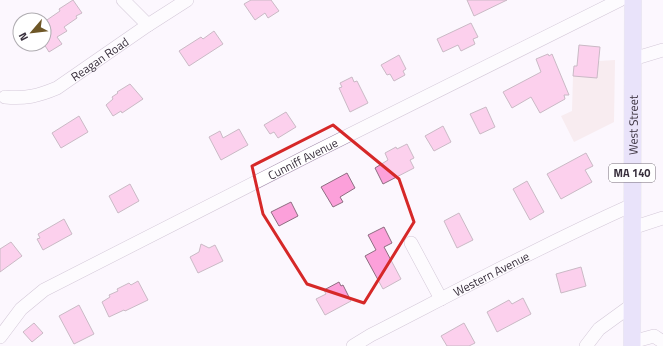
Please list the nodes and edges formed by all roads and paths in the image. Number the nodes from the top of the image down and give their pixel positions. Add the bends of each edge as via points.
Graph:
1 (124, 0) edge
2 (187, 0) edge
3 (620, 0) edge
4 (633, 0) edge
5 (148, 25) junction
6 (663, 50) edge
7 (633, 59) junction
8 (5, 97) dead end
9 (632, 205) junction
10 (663, 218) edge
11 (632, 228) junction
12 (411, 243) dead end
13 (441, 299) junction
14 (632, 305) junction
15 (0, 337) edge
16 (663, 342) edge
17 (632, 344) edge
18 (353, 346) edge
19 (586, 346) edge

1 - 5 street
2 - 5 street, Reagan Road
3 - 15 street, Cunniff Avenue via 44,290 22,309
4 - 7 main road, West Street / MA 140
5 - 8 street, Reagan Road via 57,88 27,98
6 - 7 street
7 - 9 main road, West Street / MA 140
9 - 11 main road, West Street / MA 140
9 - 13 street, Western Avenue
10 - 11 street
11 - 14 main road, West Street / MA 140
12 - 13 street
13 - 18 street, Western Avenue
14 - 17 main road, West Street / MA 140
14 - 19 street via 599,328
16 - 17 street via 654,336

